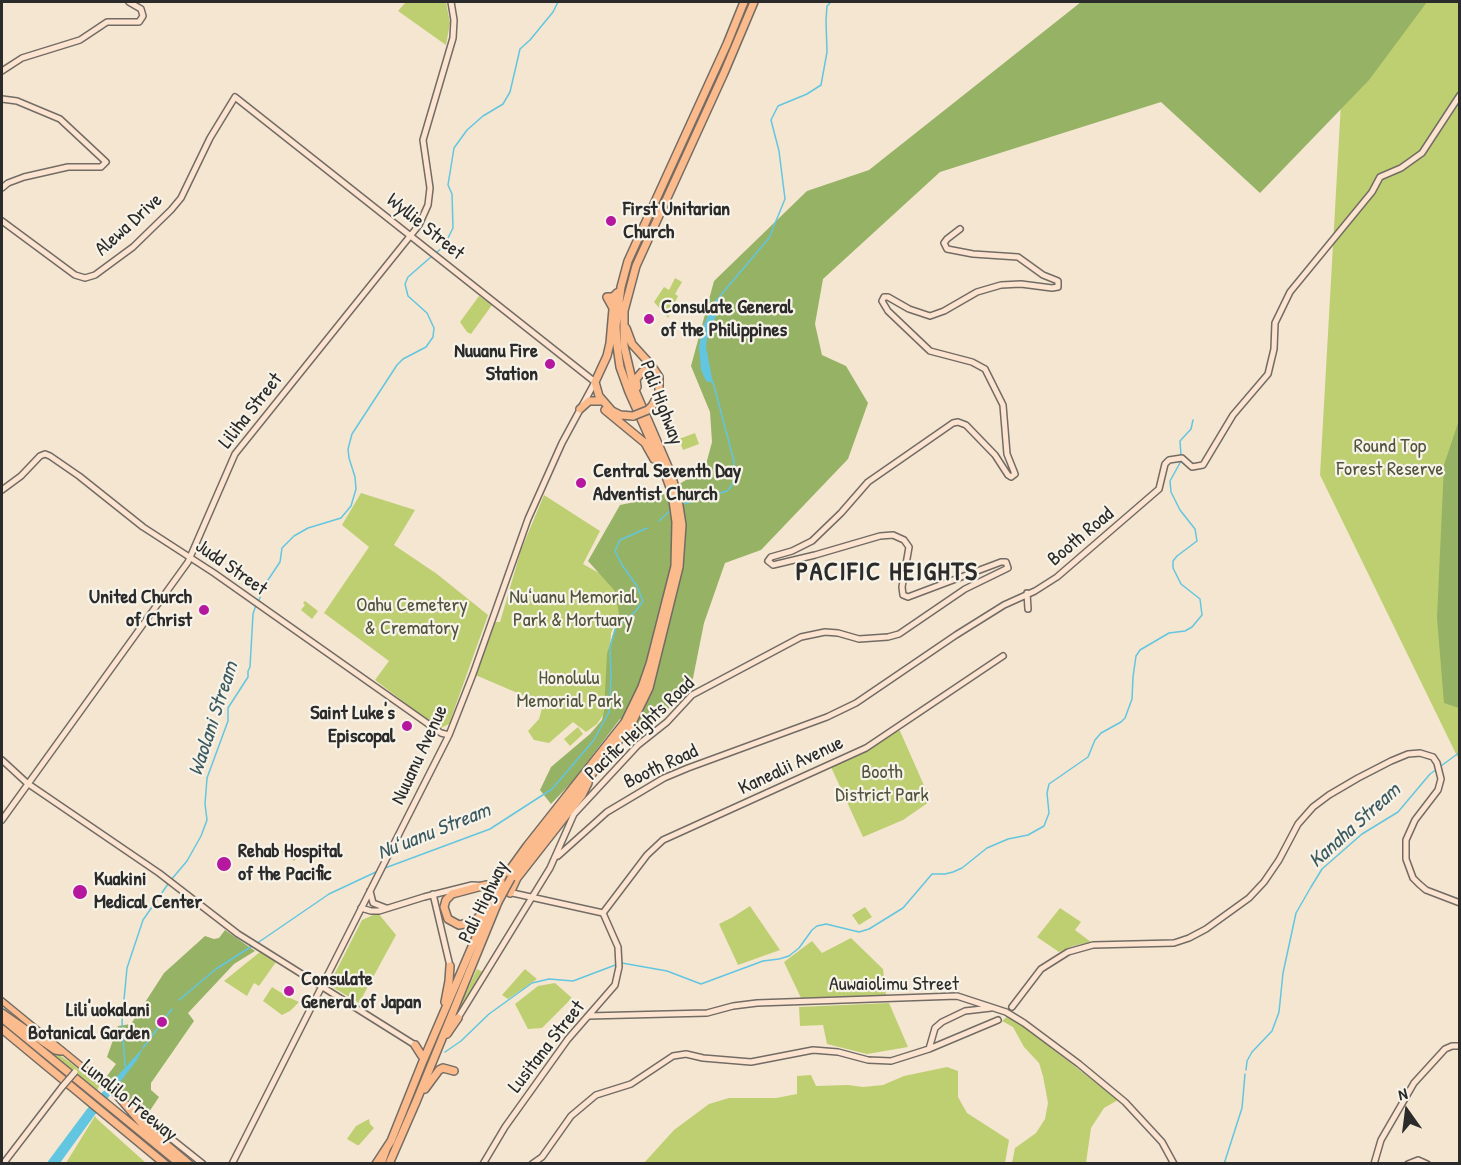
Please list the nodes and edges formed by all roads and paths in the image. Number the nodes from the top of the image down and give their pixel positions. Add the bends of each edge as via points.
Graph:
1 (129, 2) edge
2 (451, 2) edge
3 (744, 2) edge
4 (754, 2) edge
5 (2, 71) edge
6 (1460, 95) edge
7 (235, 97) joint
8 (2, 99) edge
9 (2, 188) edge
10 (2, 221) edge
11 (960, 229) dead end
12 (411, 235) junction
13 (619, 290) junction
14 (624, 310) junction
15 (595, 382) junction
16 (603, 401) junction
17 (651, 404) junction
18 (580, 409) junction
19 (633, 414) junction
20 (646, 415) junction
21 (2, 490) edge
22 (674, 493) junction
23 (678, 512) junction
24 (190, 557) junction
25 (1027, 593) junction
26 (1028, 609) dead end
27 (1003, 657) dead end
28 (449, 735) junction
29 (2, 760) edge
30 (595, 769) junction
31 (27, 783) junction
32 (2, 820) edge
33 (564, 835) junction
34 (576, 840) junction
35 (556, 857) junction
36 (508, 877) junction
37 (486, 885) junction
38 (370, 891) junction
39 (510, 893) junction
40 (433, 894) junction
41 (532, 897) junction
42 (495, 901) junction
43 (1460, 903) edge
44 (362, 906) junction
45 (387, 908) junction
46 (603, 913) junction
47 (450, 966) joint
48 (322, 986) junction
49 (2, 1001) edge
50 (995, 1007) junction
51 (1012, 1007) dead end
52 (2, 1013) edge
53 (588, 1016) junction
54 (2, 1018) edge
55 (458, 1018) joint
56 (998, 1020) dead end
57 (2, 1029) edge
58 (2, 1035) edge
59 (441, 1041) junction
60 (427, 1044) junction
61 (415, 1046) junction
62 (1460, 1046) edge
63 (438, 1049) junction
64 (929, 1049) junction
65 (61, 1051) junction
66 (422, 1056) junction
67 (37, 1060) junction
68 (79, 1066) junction
69 (415, 1081) junction
70 (411, 1090) junction
71 (117, 1096) junction
72 (402, 1097) dead end
73 (416, 1102) junction
74 (390, 1143) junction
75 (3, 1164) edge
76 (165, 1164) edge
77 (180, 1164) edge
78 (189, 1164) edge
79 (203, 1164) edge
80 (232, 1164) edge
81 (376, 1164) edge
82 (382, 1164) edge
83 (390, 1164) edge
84 (483, 1164) edge
85 (532, 1164) edge
86 (1174, 1164) edge
87 (1374, 1164) edge
88 (1408, 1164) edge
89 (1427, 1164) edge

1 - 5 street via 141,9 143,16 139,22 107,22 80,40 22,58
2 - 12 street, Liliha Street via 453,38 423,140 429,196 425,212
3 - 13 highway, Pali Highway via 628,261
4 - 14 highway, Pali Highway via 636,266
6 - 25 street, Booth Road via 1422,153 1380,177 1290,292 1275,323 1268,374 1233,415 1205,463 1192,466 1175,458 1165,464 1161,486 1155,493 1057,577
7 - 10 street, Alewa Drive via 181,198 133,247 95,275 75,275
7 - 12 street, Wyllie Street
8 - 9 street via 60,118 106,162 101,167 68,167 24,177
11 - 33 street, Pacific Heights Road via 946,239 947,249 1018,257 1043,275 1058,280 1058,287 1003,284 977,292 930,316 888,297 882,301 930,351 985,369 1003,405 1007,454 1016,474 1008,475 995,454 966,425 955,422 868,482 812,541 768,561 773,565 893,535 909,547 902,587 903,595 908,597 1002,562 1008,568 965,589 899,634 864,639 829,632 808,635 705,687 692,695 590,795 574,814
12 - 15 street, Wyllie Street
12 - 24 street, Liliha Street via 235,454
13 - 15 highway via 607,356
13 - 22 highway, Pali Highway via 616,326 621,367
14 - 17 highway via 629,340 658,376 659,393
14 - 20 highway, Pali Highway via 628,366
15 - 16 highway
15 - 18 street, Nuuanu Avenue
15 - 19 highway via 614,408
16 - 18 highway via 590,401
16 - 19 highway via 620,415
16 - 22 highway via 610,416 645,443
17 - 19 highway, bridge via 648,410
17 - 20 highway via 655,380 646,371 636,379
18 - 28 street, Nuuanu Avenue via 528,519
20 - 22 highway, Pali Highway via 668,467
21 - 24 street, Judd Street via 40,456 47,455
22 - 23 highway, Pali Highway
23 - 30 highway, Pali Highway via 682,538 679,567 649,688 631,725
23 - 36 highway, Pali Highway via 675,566 645,679 634,704
24 - 28 street, Judd Street via 441,734
24 - 31 street, Liliha Street
25 - 26 street
25 - 34 street, Booth Road via 956,634 842,711 664,778 614,807
27 - 46 street, Kanealii Avenue via 866,748 663,840
28 - 38 street, Nuuanu Avenue
29 - 31 street
30 - 36 highway, Pali Highway
30 - 39 highway via 582,795 517,878
31 - 32 street, Liliha Street
31 - 48 street via 176,885 252,944
33 - 34 street via 569,842
33 - 35 street, Pacific Heights Road
34 - 35 street, Booth Road
35 - 41 street, Pacific Heights Road
36 - 42 highway, Pali Highway, bridge
37 - 39 street
37 - 40 street
37 - 42 highway via 452,894 444,904 445,914 452,923 468,924
38 - 44 street, Nuuanu Avenue
38 - 45 street via 373,903
39 - 41 street
40 - 45 street
40 - 47 street
41 - 46 street
41 - 55 street, Pacific Heights Road
42 - 59 highway, Pali Highway
42 - 69 highway, Pali Highway
43 - 51 street via 1426,890 1413,878 1406,859 1406,840 1415,820 1436,794 1441,779 1433,757 1408,754 1358,778 1313,807 1298,824 1264,882 1206,929 1174,943 1093,945 1068,952 1041,969
44 - 45 street via 374,912
44 - 48 street, Nuuanu Avenue
46 - 53 street, Lusitana Street via 618,947 620,967 611,991
47 - 60 highway via 446,1000
48 - 61 street
48 - 80 street, Nuuanu Avenue
49 - 65 main road
50 - 53 street, Auwaiolimu Street via 957,996 927,996 757,1003 707,1013
50 - 64 street via 965,1011 942,1022 935,1028
50 - 86 street, Auwaiolimu Street via 1024,1023 1125,1102 1162,1142
52 - 65 highway
53 - 84 street, Lusitana Street via 560,1049
54 - 77 highway, Lunalilo Freeway
55 - 59 highway
56 - 64 street
57 - 67 highway, Lunalilo Freeway
58 - 67 highway
59 - 63 highway, Pali Highway
60 - 61 highway
60 - 66 highway
61 - 66 highway
62 - 87 street via 1445,1049 1414,1083 1381,1140
63 - 73 highway, Pali Highway
63 - 73 highway via 441,1059 454,1071 439,1070
64 - 85 street via 880,1062 813,1050 751,1062 674,1056 631,1083 596,1095 571,1116 542,1157
65 - 68 main road
66 - 69 highway
67 - 76 highway, Lunalilo Freeway
68 - 71 main road
68 - 75 street, bridge
69 - 70 highway, Pali Highway
70 - 72 highway
70 - 74 highway, Pali Highway
71 - 78 highway via 140,1122
71 - 79 street
73 - 83 highway, Pali Highway
74 - 81 highway
74 - 82 main road, Pali Highway
88 - 89 street via 1418,1160

